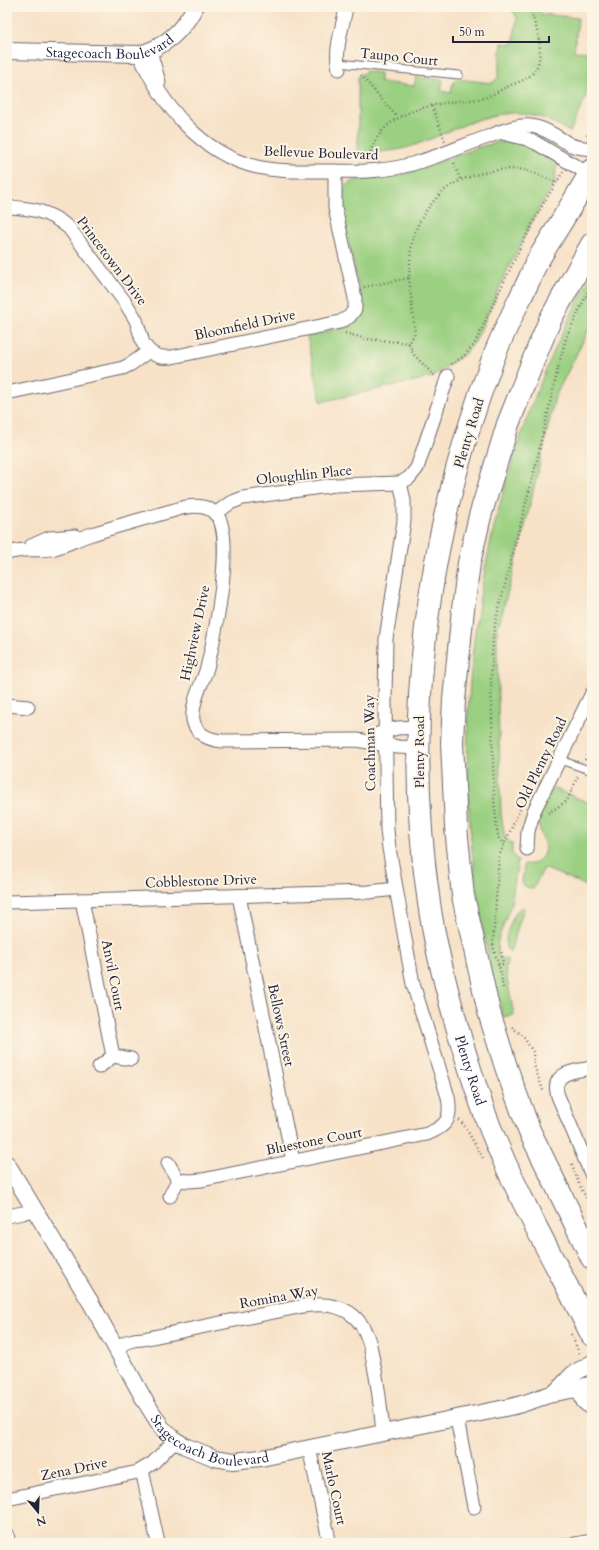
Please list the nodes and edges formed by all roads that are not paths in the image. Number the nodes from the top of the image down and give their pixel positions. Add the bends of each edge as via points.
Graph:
1 (195, 7) edge
2 (346, 7) edge
3 (7, 51) edge
4 (144, 53) junction
5 (339, 66) joint
6 (458, 75) dead end
7 (499, 132) junction
8 (592, 149) edge
9 (335, 171) junction
10 (591, 173) edge
11 (7, 207) edge
12 (592, 244) edge
13 (149, 350) junction
14 (447, 371) road end
15 (7, 393) edge
16 (400, 483) junction
17 (215, 514) junction
18 (7, 553) edge
19 (592, 693) edge
20 (7, 705) edge
21 (28, 707) dead end
22 (385, 732) junction
23 (418, 737) junction
24 (357, 740) junction
25 (385, 745) junction
26 (560, 760) junction
27 (592, 771) edge
28 (527, 849) dead end
29 (396, 889) junction
30 (239, 896) junction
31 (82, 900) junction
32 (7, 902) edge
33 (113, 1056) junction
34 (131, 1059) dead end
35 (99, 1067) dead end
36 (592, 1068) edge
37 (449, 1117) joint
38 (293, 1161) junction
39 (168, 1163) dead end
40 (7, 1164) edge
41 (592, 1176) edge
42 (178, 1180) junction
43 (170, 1196) dead end
44 (34, 1208) junction
45 (7, 1216) edge
46 (592, 1258) edge
47 (592, 1335) edge
48 (118, 1352) junction
49 (592, 1363) edge
50 (580, 1383) edge
51 (592, 1410) edge
52 (457, 1418) junction
53 (388, 1433) junction
54 (172, 1437) junction
55 (309, 1448) junction
56 (144, 1468) junction
57 (7, 1499) edge
58 (474, 1507) dead end
59 (7, 1535) edge
60 (328, 1535) dead end
61 (592, 1538) edge
62 (9, 1543) edge
63 (158, 1543) edge
64 (564, 1543) edge

1 - 4 street, Stagecoach Boulevard via 177,32
2 - 5 street via 338,41
3 - 4 street, Stagecoach Boulevard
4 - 9 street, Bellevue Boulevard via 148,74 178,116 207,145 242,162 277,170
5 - 6 lane, Taupo Court
7 - 8 street, Bellevue Boulevard via 520,126 537,127 573,145
7 - 9 street, Bellevue Boulevard via 422,162 402,167 368,172
7 - 10 street via 536,143
9 - 13 street, Bloomfield Drive via 335,208 354,289 355,309 349,317 340,322 172,357 156,356
10 - 23 highway, Plenty Road via 537,263 497,349 478,403 450,497 438,549 422,661
11 - 13 street, Princetown Drive via 41,211 55,217 69,228 132,312 143,343
12 - 46 highway via 550,320 534,356 508,424 480,516 463,609 452,743 456,827 464,896 489,1012 529,1130
13 - 15 street via 123,368
14 - 16 street via 444,390 417,468 409,478
16 - 17 street, Oloughlin Place via 335,485 244,498 234,501
16 - 22 street, Coachman Way via 404,500 404,521 386,639
17 - 18 street via 202,506 188,507 88,535 50,538 24,550
17 - 24 street, Highview Drive via 220,520 222,532 222,579 218,616 194,710 197,729 207,738 223,741
19 - 26 street, Old Plenty Road
20 - 21 street
22 - 23 street, Highview Drive via 396,728
22 - 24 street, Highview Drive
22 - 25 street, Coachman Way
23 - 25 street, Highview Drive via 398,747
23 - 47 highway, Plenty Road via 421,826 430,906 443,974 458,1029 475,1086 499,1149 520,1196
24 - 25 street, Highview Drive
25 - 29 street, Coachman Way via 387,830
26 - 27 lane
26 - 28 street, Old Plenty Road via 534,811 528,830
29 - 30 street, Cobblestone Drive
29 - 37 street, Coachman Way via 413,984 448,1097
30 - 31 street, Cobblestone Drive
30 - 38 street, Bellows Street
31 - 32 street, Cobblestone Drive
31 - 33 street, Anvil Court
33 - 34 street
33 - 35 street
36 - 41 street via 566,1074 558,1080 556,1088
37 - 38 street, Bluestone Court via 444,1126 427,1134
38 - 42 street, Bluestone Court via 202,1180
39 - 42 street
40 - 44 street, Stagecoach Boulevard
42 - 43 street
44 - 45 street
44 - 48 street, Stagecoach Boulevard
48 - 53 street, Romina Way via 143,1339 304,1306 331,1305 351,1314 364,1330 370,1344
48 - 54 street, Stagecoach Boulevard via 156,1419
49 - 50 street, Stagecoach Boulevard via 578,1371
50 - 51 street via 583,1402
50 - 52 street, Stagecoach Boulevard via 522,1404
52 - 53 street, Stagecoach Boulevard
52 - 58 street
53 - 55 street, Stagecoach Boulevard
54 - 55 street, Stagecoach Boulevard via 204,1455 233,1461
54 - 56 street, Zena Drive via 160,1456
55 - 60 street, Marlo Court
56 - 57 street, Zena Drive via 133,1473
56 - 63 street
59 - 62 street
61 - 64 lane

